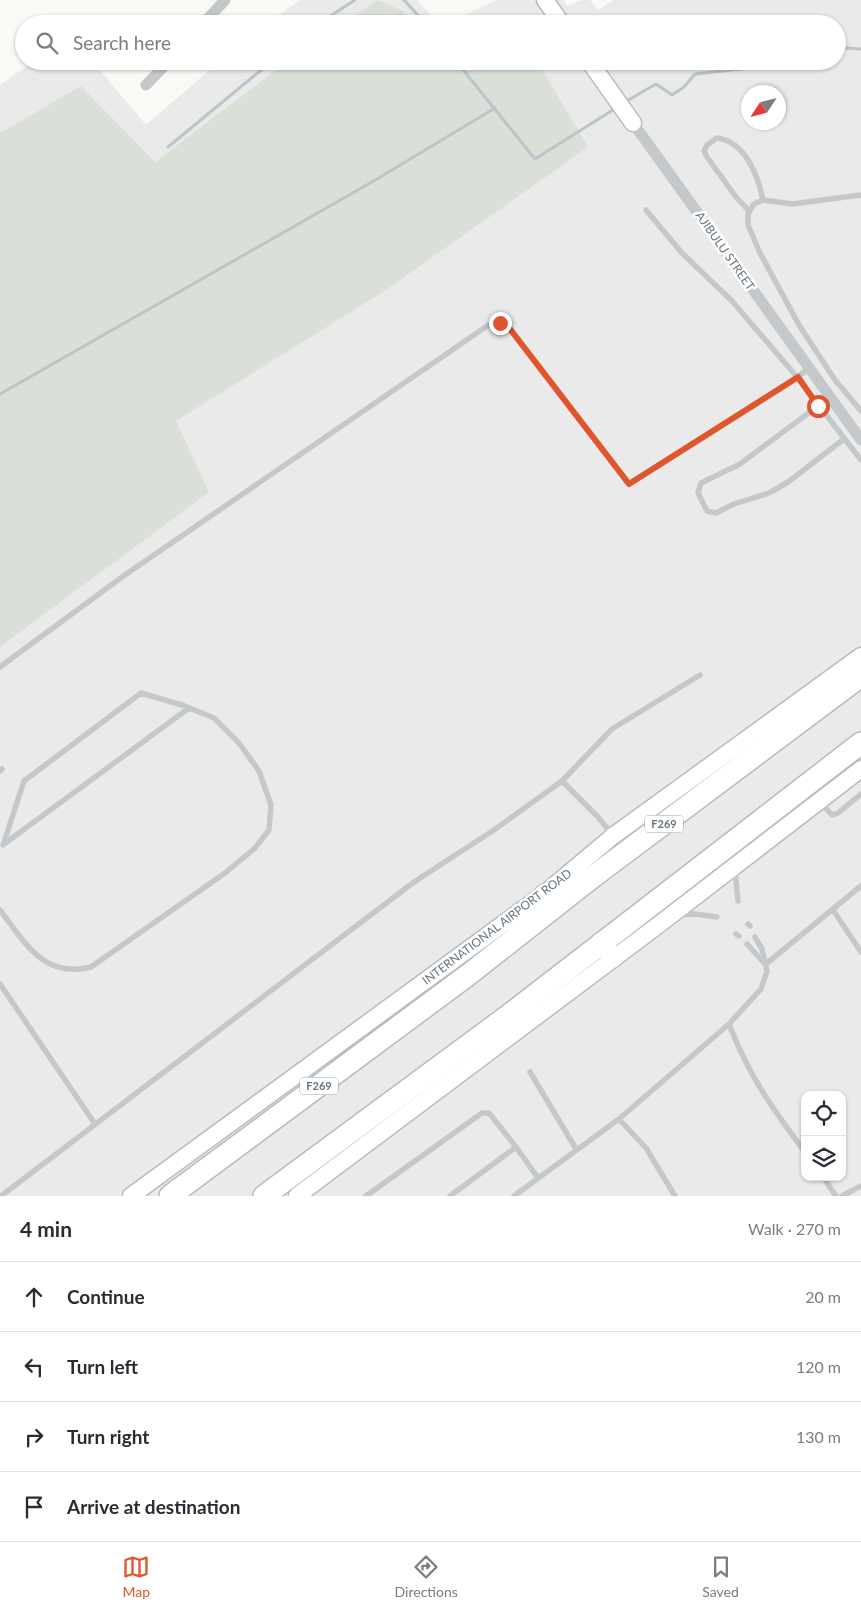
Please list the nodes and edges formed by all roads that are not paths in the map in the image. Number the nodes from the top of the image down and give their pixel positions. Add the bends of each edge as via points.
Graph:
1 (225, 0) edge
2 (545, 0) edge
3 (211, 15) edge
4 (556, 15) edge
5 (161, 70) edge
6 (595, 70) edge
7 (146, 86) dead end
8 (633, 123) joint
9 (861, 195) edge
10 (763, 200) junction
11 (646, 210) dead end
12 (749, 211) junction
13 (808, 369) junction
14 (798, 377) junction
15 (818, 406) junction
16 (861, 411) edge
17 (844, 439) junction
18 (861, 440) edge
19 (861, 460) edge
20 (861, 656) edge
21 (0, 667) edge
22 (700, 675) dead end
23 (861, 676) edge
24 (190, 708) junction
25 (861, 743) edge
26 (861, 769) edge
27 (562, 781) junction
28 (861, 794) edge
29 (820, 801) junction
30 (613, 836) junction
31 (1, 846) edge
32 (735, 866) junction
33 (594, 876) junction
34 (861, 886) edge
35 (544, 894) junction
36 (738, 901) dead end
37 (0, 910) edge
38 (833, 910) junction
39 (672, 915) junction
40 (717, 917) dead end
41 (755, 937) dead end
42 (747, 944) dead end
43 (607, 950) junction
44 (861, 952) edge
45 (766, 964) junction
46 (0, 984) edge
47 (729, 1024) junction
48 (530, 1072) dead end
49 (619, 1119) junction
50 (95, 1124) junction
51 (516, 1147) junction
52 (801, 1147) edge
53 (576, 1149) junction
54 (538, 1178) junction
55 (826, 1181) edge
56 (861, 1186) edge
57 (1, 1196) edge
58 (131, 1196) edge
59 (170, 1196) edge
60 (264, 1196) edge
61 (297, 1196) edge
62 (366, 1196) edge
63 (450, 1196) edge
64 (514, 1196) edge
65 (675, 1196) edge
66 (836, 1196) edge
67 (842, 1196) edge

1 - 3 street
2 - 4 main road
5 - 7 street
6 - 8 main road, AJIBULU STREET
8 - 13 street, AJIBULU STREET
9 - 10 lane via 792,204
10 - 12 lane
10 - 12 lane via 755,172 732,143 717,138 707,145 704,151 707,158
11 - 14 lane via 682,254 732,301
12 - 16 lane via 748,225 754,240 799,325 835,380
13 - 14 lane
13 - 18 street, AJIBULU STREET
14 - 15 lane
14 - 21 lane via 629,484 510,329 500,323 487,326 122,577
15 - 17 lane
15 - 17 lane via 740,464 701,483 698,493 707,511 716,513 769,493
17 - 19 lane
20 - 30 main road, INTERNATIONAL AIRPORT ROAD
22 - 27 lane via 612,729
23 - 33 highway, INTERNATIONAL AIRPORT ROAD / F269
24 - 31 lane
24 - 31 lane via 141,693 24,781
24 - 37 lane via 214,718 239,743 259,771 272,804 269,830 255,848 107,957 92,967 76,971 51,965 37,955
25 - 43 highway
26 - 29 main road
27 - 30 lane
27 - 50 lane via 414,882
28 - 29 lane via 838,814 832,815
29 - 32 main road
30 - 35 main road, INTERNATIONAL AIRPORT ROAD
32 - 36 lane
32 - 39 main road
33 - 35 main road
33 - 59 highway, INTERNATIONAL AIRPORT ROAD / F269 via 468,975
34 - 38 lane
35 - 58 main road, INTERNATIONAL AIRPORT ROAD
38 - 44 lane
38 - 45 lane
39 - 40 lane
39 - 43 main road
41 - 45 lane
42 - 45 lane
43 - 60 highway via 509,1015
43 - 61 main road
45 - 47 lane via 761,989
46 - 50 lane
47 - 49 lane
47 - 52 lane via 762,1093
48 - 53 lane
49 - 53 lane
49 - 65 lane via 646,1148
50 - 57 lane
51 - 54 lane
51 - 62 lane via 489,1113 482,1113
51 - 63 lane
53 - 54 lane
54 - 64 lane
55 - 66 lane
56 - 67 lane

